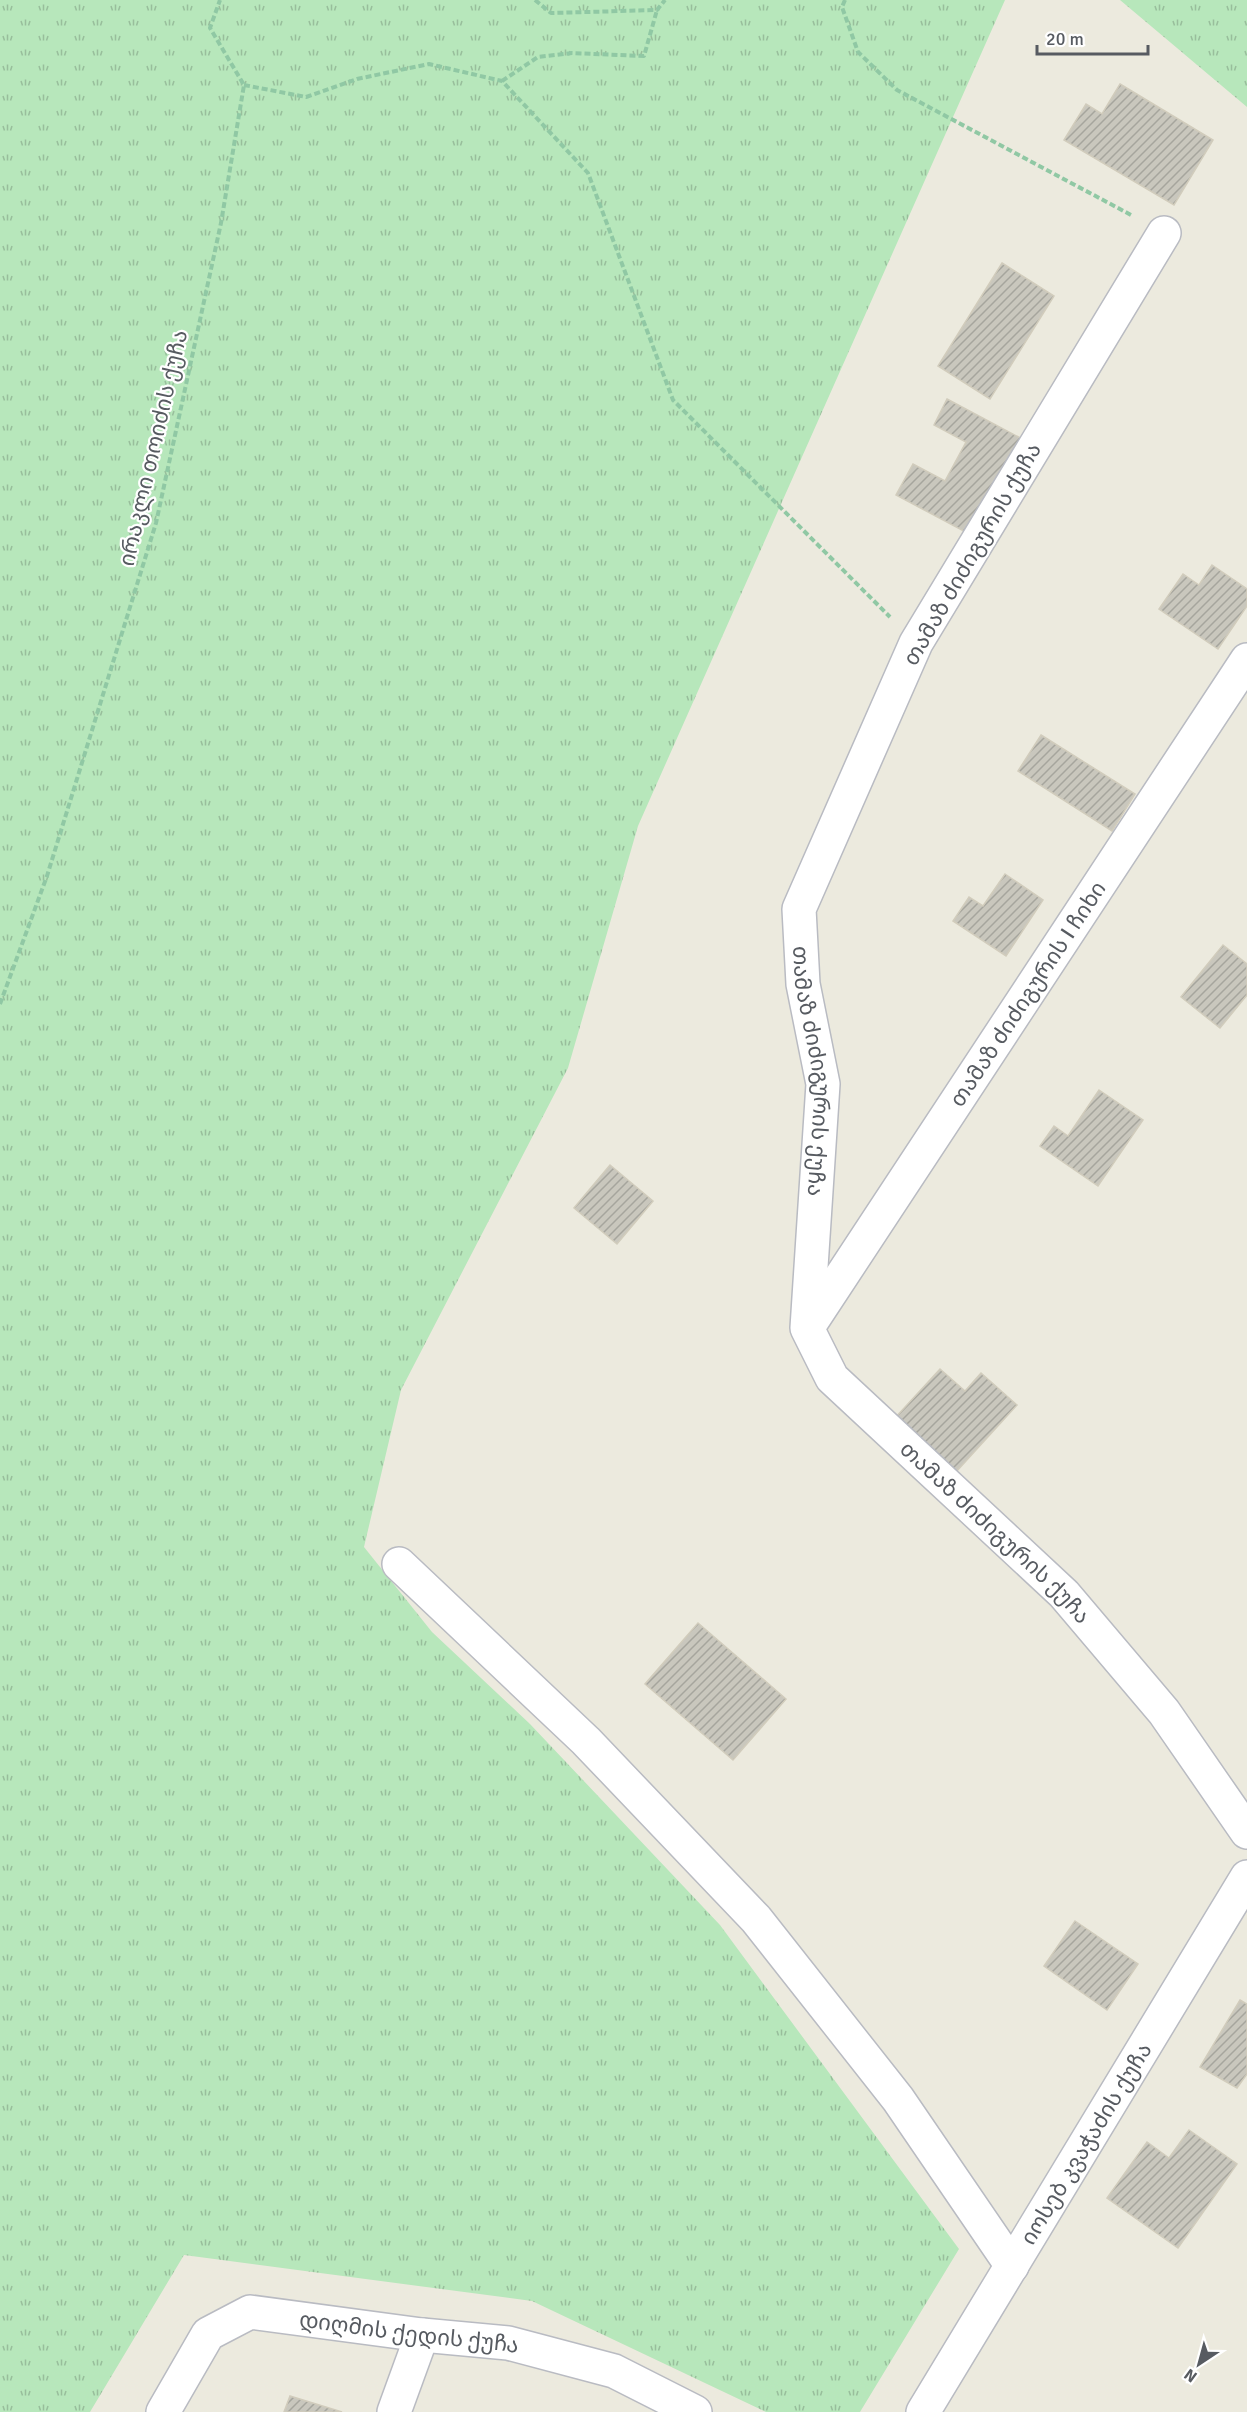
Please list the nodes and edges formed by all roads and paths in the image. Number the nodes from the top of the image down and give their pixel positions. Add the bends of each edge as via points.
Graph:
1 (220, 0) edge
2 (535, 0) edge
3 (665, 0) edge
4 (845, 0) edge
5 (657, 10) junction
6 (502, 81) junction
7 (244, 85) junction
8 (1164, 233) joint
9 (916, 643) junction
10 (1247, 660) edge
11 (0, 1004) edge
12 (807, 1328) junction
13 (399, 1564) dead end
14 (1247, 1832) edge
15 (1247, 1877) edge
16 (1012, 2266) junction
17 (422, 2335) junction
18 (163, 2412) edge
19 (394, 2412) edge
20 (695, 2412) edge
21 (923, 2412) edge

1 - 7 path via 210,28
2 - 5 path via 551,13
3 - 5 path
4 - 8 path via 842,7 858,52 897,90
5 - 6 path via 644,56 572,53 538,57
6 - 7 path via 429,64 357,79 306,97
6 - 9 path via 588,173 673,400
7 - 11 path, ირაკლი თოიძის ქუჩა via 221,223 156,523 47,876
8 - 9 street, თამაზ ძიძიგურის ქუჩა
9 - 12 street, თამაზ ძიძიგურის ქუჩა via 799,909 803,984 823,1084
10 - 12 street, თამაზ ძიძიგურის I ჩიხი
12 - 14 street, თამაზ ძიძიგურის ქუჩა via 832,1378 1064,1593 1164,1712
13 - 16 street via 586,1741 756,1919 897,2099
15 - 16 street, იოსებ კვაჭაძის ქუჩა
16 - 21 street, იოსებ კვაჭაძის ქუჩა
17 - 18 street, დიღმის ქედის ქუჩა via 250,2312 208,2334
17 - 19 street
17 - 20 street, დიღმის ქედის ქუჩა via 508,2343 614,2371

